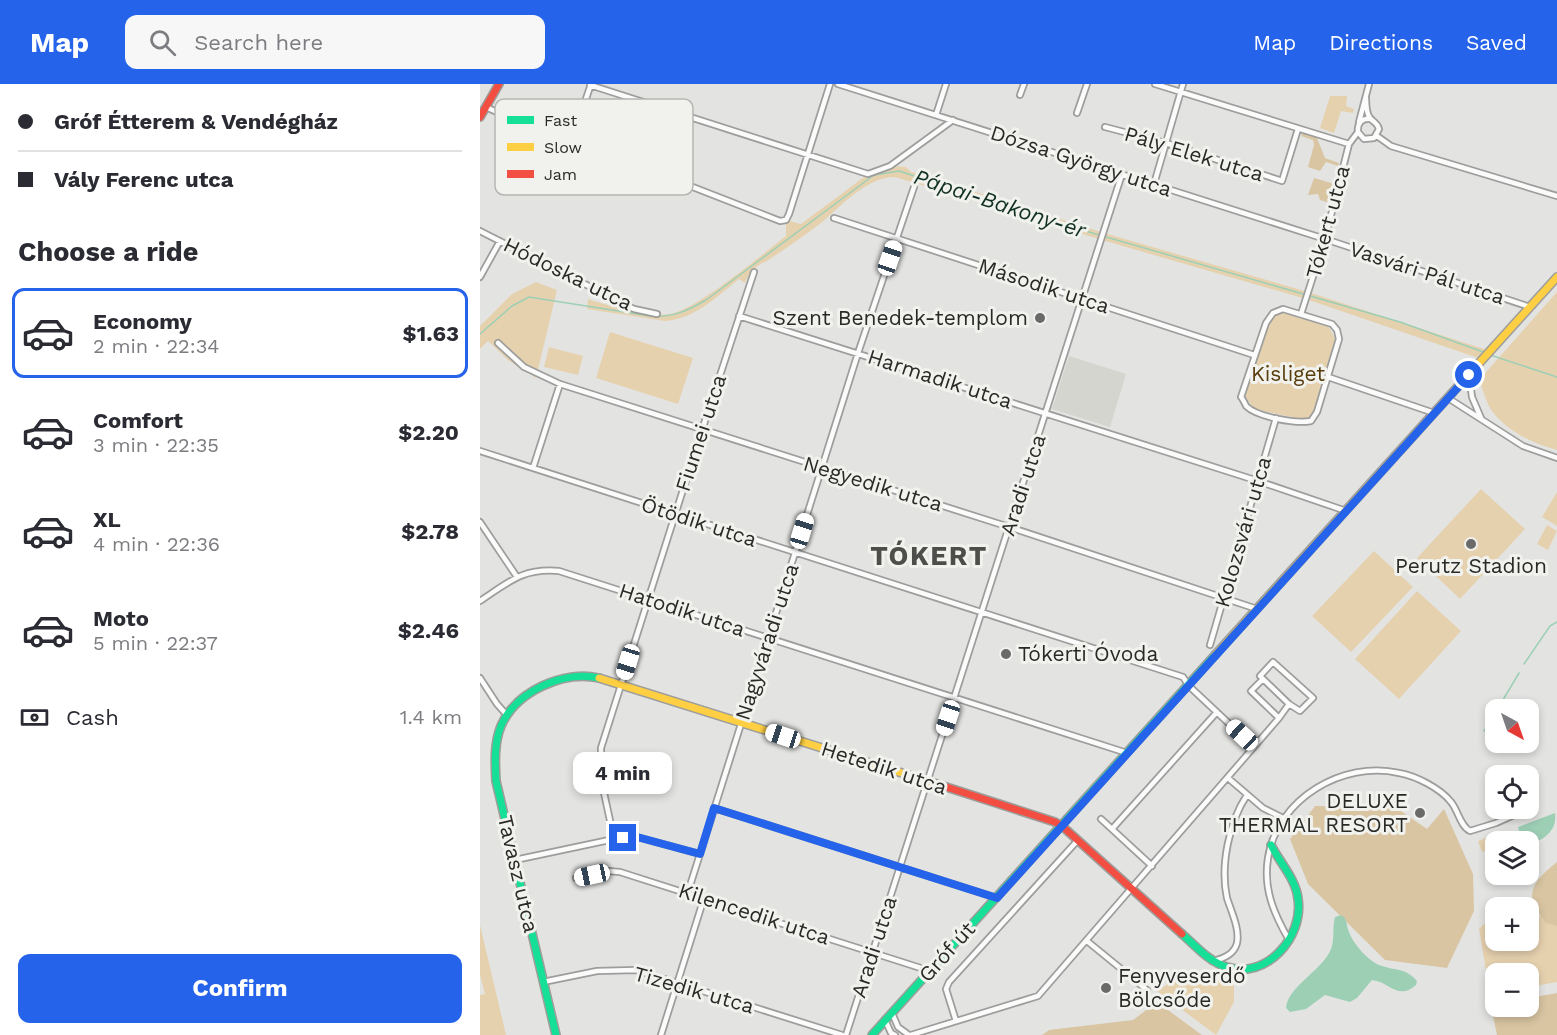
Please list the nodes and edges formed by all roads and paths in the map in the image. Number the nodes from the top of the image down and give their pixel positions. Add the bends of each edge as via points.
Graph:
1 (499, 84) edge
2 (590, 84) edge
3 (830, 84) edge
4 (838, 84) edge
5 (946, 84) edge
6 (1024, 84) edge
7 (1087, 84) edge
8 (1155, 84) edge
9 (1183, 84) edge
10 (1369, 84) edge
11 (852, 86) edge
12 (1180, 92) junction
13 (1020, 95) dead end
14 (1366, 98) junction
15 (585, 99) edge
16 (636, 99) edge
17 (486, 107) junction
18 (495, 111) edge
19 (1077, 113) dead end
20 (936, 115) junction
21 (480, 117) edge
22 (693, 118) edge
23 (1371, 118) junction
24 (953, 120) junction
25 (1358, 125) junction
26 (1105, 126) dead end
27 (1298, 129) junction
28 (1358, 132) junction
29 (1377, 136) junction
30 (1166, 143) junction
31 (1349, 144) junction
32 (807, 155) junction
33 (1122, 174) junction
34 (1154, 184) junction
35 (693, 187) edge
36 (914, 187) dead end
37 (1557, 196) edge
38 (834, 218) dead end
39 (480, 231) edge
40 (896, 239) junction
41 (1325, 239) junction
42 (500, 241) junction
43 (754, 272) dead end
44 (480, 277) edge
45 (1557, 277) edge
46 (1083, 298) junction
47 (1530, 307) junction
48 (657, 314) dead end
49 (1301, 314) junction
50 (739, 316) junction
51 (498, 343) dead end
52 (858, 353) junction
53 (1254, 355) junction
54 (1469, 375) junction
55 (1328, 377) junction
56 (560, 384) junction
57 (1448, 398) junction
58 (1046, 413) junction
59 (1434, 413) junction
60 (1276, 418) junction
61 (1481, 418) junction
62 (702, 430) junction
63 (480, 451) edge
64 (1557, 458) edge
65 (533, 468) junction
66 (822, 468) junction
67 (1258, 481) junction
68 (1346, 511) junction
69 (675, 514) junction
70 (480, 522) edge
71 (1009, 527) junction
72 (796, 552) junction
73 (517, 577) junction
74 (1224, 597) junction
75 (649, 598) junction
76 (480, 601) edge
77 (1257, 609) junction
78 (982, 612) junction
79 (767, 638) junction
80 (1210, 645) dead end
81 (480, 678) edge
82 (1263, 679) junction
83 (621, 684) junction
84 (1189, 686) junction
85 (955, 697) junction
86 (1289, 704) junction
87 (1217, 712) junction
88 (506, 714) junction
89 (1279, 718) junction
90 (741, 723) junction
91 (1254, 747) junction
92 (1127, 753) junction
93 (1228, 778) junction
94 (927, 782) junction
95 (1247, 795) junction
96 (714, 808) junction
97 (1101, 819) dead end
98 (1285, 819) junction
99 (1503, 819) edge
100 (1062, 826) junction
101 (1112, 829) junction
102 (614, 839) junction
103 (1078, 840) junction
104 (1271, 845) junction
105 (700, 854) junction
106 (515, 860) junction
107 (1152, 866) junction
108 (900, 867) junction
109 (576, 878) dead end
110 (1133, 888) junction
111 (688, 892) junction
112 (704, 898) junction
113 (997, 898) junction
114 (1289, 939) junction
115 (1087, 941) junction
116 (873, 952) junction
117 (1212, 961) junction
118 (930, 971) junction
119 (543, 982) junction
120 (678, 982) junction
121 (1147, 990) dead end
122 (892, 1013) junction
123 (885, 1020) junction
124 (956, 1021) junction
125 (556, 1035) edge
126 (662, 1035) edge
127 (844, 1035) edge
128 (872, 1035) edge
129 (895, 1035) edge
130 (910, 1035) edge

1 - 17 street
2 - 15 street
2 - 16 street
3 - 32 street
4 - 11 street, Dózsa György utca
5 - 20 street
6 - 13 street
7 - 19 street
8 - 12 street
9 - 12 street
10 - 14 street
11 - 20 street, Dózsa György utca
12 - 27 street
12 - 30 street
14 - 23 street
14 - 25 street
17 - 18 street
17 - 21 street
20 - 24 street, Dózsa György utca
22 - 32 street
23 - 25 street
23 - 29 street via 1379,126
24 - 32 street via 890,166 868,174
24 - 33 street, Dózsa György utca
25 - 28 street
26 - 30 street, Pály Elek utca
27 - 30 street, Pály Elek utca via 1282,181
27 - 31 street
28 - 29 street, Tókert utca via 1368,140
28 - 31 street, Tókert utca
29 - 37 street via 1392,146
30 - 34 street
31 - 41 street, Tókert utca
32 - 35 street via 786,220
33 - 34 street, Dózsa György utca
33 - 46 street, Aradi utca
34 - 41 street, Dózsa György utca
36 - 40 street, Nagyváradi utca
38 - 40 street, Második utca
39 - 42 street, Hódoska utca
40 - 46 street, Második utca
40 - 52 street, Nagyváradi utca
41 - 47 street, Vasvári Pál utca
41 - 49 street, Tókert utca
42 - 44 street
42 - 48 street, Hódoska utca via 634,309
43 - 50 street, Fiumei utca
45 - 47 street
46 - 53 street, Második utca
46 - 58 street, Aradi utca
47 - 54 street, Gróf út
49 - 53 street via 1282,309 1273,313
49 - 55 street via 1332,324 1337,330 1339,339
50 - 52 street, Harmadik utca
50 - 62 street, Fiumei utca
51 - 56 street, Negyedik utca via 524,367
52 - 58 street, Harmadik utca
52 - 66 street, Nagyváradi utca
53 - 60 street via 1241,397 1254,411
54 - 57 street, Gróf út
54 - 61 street via 1472,397
55 - 59 street
55 - 60 street via 1311,421 1299,423
56 - 62 street, Negyedik utca
56 - 65 street
57 - 59 street, Gróf út
57 - 61 street
58 - 67 street, Harmadik utca
58 - 71 street, Aradi utca
59 - 68 street, Gróf út
60 - 67 street, Kolozsvári utca
61 - 64 street via 1523,446
62 - 66 street, Negyedik utca
62 - 69 street, Fiumei utca
63 - 65 street, Ötödik utca
65 - 69 street, Ötödik utca
66 - 71 street, Negyedik utca
66 - 72 street, Nagyváradi utca
67 - 68 street, Harmadik utca
67 - 74 street, Kolozsvári utca
68 - 77 street, Gróf út
69 - 72 street, Ötödik utca
69 - 75 street, Fiumei utca
70 - 73 street
71 - 74 street, Negyedik utca
71 - 78 street, Aradi utca
72 - 78 street, Ötödik utca
72 - 79 street, Nagyváradi utca
73 - 75 street, Hatodik utca via 536,570 559,571
73 - 76 street, Hatodik utca
74 - 77 street, Negyedik utca
74 - 80 street, Kolozsvári utca
75 - 79 street, Hatodik utca
75 - 83 street, Fiumei utca
77 - 84 street, Gróf út
78 - 84 street, Ötödik utca via 1183,677
78 - 85 street, Aradi utca
79 - 85 street, Hatodik utca
79 - 90 street, Nagyváradi utca
81 - 88 street
82 - 86 street
82 - 86 street via 1260,676 1273,662 1313,698 1300,711
82 - 89 street via 1251,691
83 - 88 street, Hetedik utca via 592,677 569,677 532,692
83 - 90 street, Hetedik utca
83 - 102 street, Fiumei utca via 601,748 600,765
84 - 87 street, Ötödik utca
84 - 92 street, Gróf út
85 - 92 street, Hatodik utca
85 - 94 street, Aradi utca
86 - 89 street
87 - 91 street, Ötödik utca
87 - 101 street
88 - 106 street, Tavasz utca via 498,733 496,781
89 - 91 street
90 - 94 street, Hetedik utca
90 - 96 street, Nagyváradi utca
91 - 93 street
92 - 100 street, Gróf út
93 - 95 street
93 - 107 street
94 - 100 street, Hetedik utca
94 - 108 street, Aradi utca
95 - 98 street via 1271,814
95 - 117 street via 1236,814 1227,858 1226,894 1237,943 1227,956
96 - 105 street, Nagyváradi utca
96 - 108 street
97 - 101 street
98 - 99 street via 1306,795 1322,784 1352,773 1386,770 1410,776 1435,789 1450,800 1464,828 1470,831
98 - 104 street
100 - 103 street
100 - 113 street, Gróf út
101 - 107 street
102 - 105 street via 637,837
102 - 106 street
103 - 110 street
103 - 124 street via 949,982 946,989
104 - 114 street via 1269,897
104 - 114 street via 1291,876 1299,901 1299,914
105 - 111 street, Nagyváradi utca
106 - 119 street, Tavasz utca
107 - 110 street
108 - 113 street
108 - 116 street, Aradi utca
109 - 111 street, Kilencedik utca via 620,872
110 - 115 street
110 - 117 street
111 - 112 street, Kilencedik utca
112 - 116 street, Kilencedik utca
112 - 120 street
113 - 118 street, Gróf út
114 - 117 street via 1272,959 1248,970 1223,967
115 - 121 street
115 - 124 street via 1038,996
116 - 118 street, Kilencedik utca
116 - 127 street, Aradi utca
118 - 122 street, Gróf út
119 - 120 street, Tizedik utca via 617,969
119 - 125 street, Tavasz utca
120 - 126 street
120 - 127 street, Tizedik utca
122 - 123 street, Gróf út
122 - 130 street via 898,1027
123 - 128 street, Gróf út
123 - 129 street
124 - 130 street

